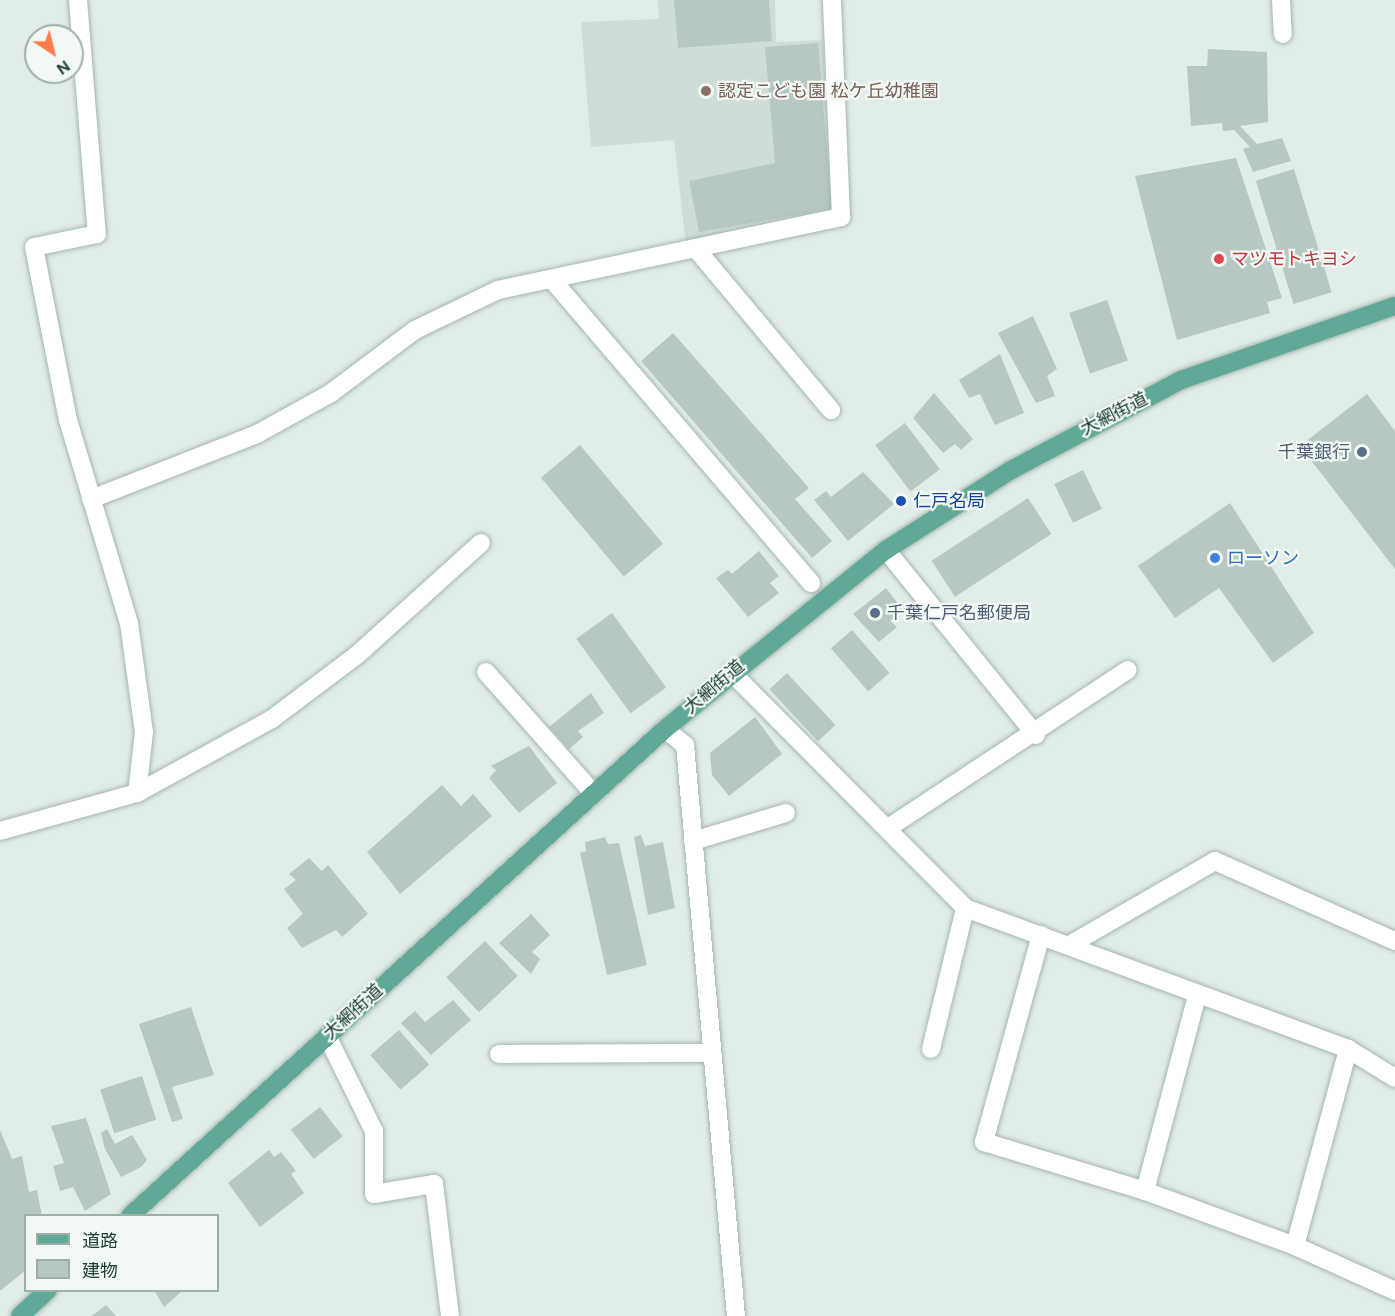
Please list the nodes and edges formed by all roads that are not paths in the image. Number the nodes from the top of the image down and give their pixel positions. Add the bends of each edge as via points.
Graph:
1 (78, 0) edge
2 (832, 0) edge
3 (1281, 0) edge
4 (1283, 34) dead end
5 (697, 250) junction
6 (554, 282) junction
7 (1395, 306) edge
8 (831, 410) dead end
9 (91, 498) junction
10 (481, 543) dead end
11 (886, 550) junction
12 (811, 583) dead end
13 (1128, 670) dead end
14 (486, 672) dead end
15 (731, 672) junction
16 (665, 729) junction
17 (1036, 735) junction
18 (137, 793) junction
19 (594, 794) junction
20 (786, 813) dead end
21 (888, 828) junction
22 (0, 831) edge
23 (693, 842) junction
24 (965, 908) junction
25 (1041, 935) junction
26 (1395, 941) edge
27 (1073, 944) junction
28 (1197, 996) junction
29 (327, 1036) junction
30 (931, 1049) dead end
31 (1348, 1049) junction
32 (499, 1053) dead end
33 (712, 1053) junction
34 (1395, 1078) edge
35 (1146, 1191) junction
36 (131, 1214) edge
37 (1295, 1246) junction
38 (1395, 1291) edge
39 (46, 1292) edge
40 (20, 1316) edge
41 (450, 1316) edge
42 (736, 1316) edge

1 - 9 street via 97,234 34,247 68,420
2 - 5 street via 842,217
3 - 4 street
5 - 6 street
5 - 8 street
6 - 9 street via 498,290 415,330 331,393 257,434
6 - 12 street
7 - 11 main road, 大網街道 via 1181,380 1020,464
9 - 18 street via 129,623 144,732
10 - 18 street via 357,655 272,719
11 - 15 main road, 大網街道
11 - 17 street
13 - 17 street
14 - 19 street
15 - 16 main road, 大網街道
15 - 21 street
16 - 19 main road, 大網街道
16 - 23 street via 685,746
17 - 21 street
18 - 22 street
19 - 29 main road, 大網街道
20 - 23 street
21 - 24 street
23 - 33 street
24 - 25 street
24 - 30 street
25 - 27 street
25 - 35 street via 984,1142
26 - 27 street via 1215,861
27 - 28 street
28 - 31 street
28 - 35 street
29 - 36 main road, 大網街道
29 - 41 street via 374,1131 374,1194 434,1184
31 - 34 street
31 - 37 street
32 - 33 street
33 - 42 street
35 - 37 street
37 - 38 street
39 - 40 main road

